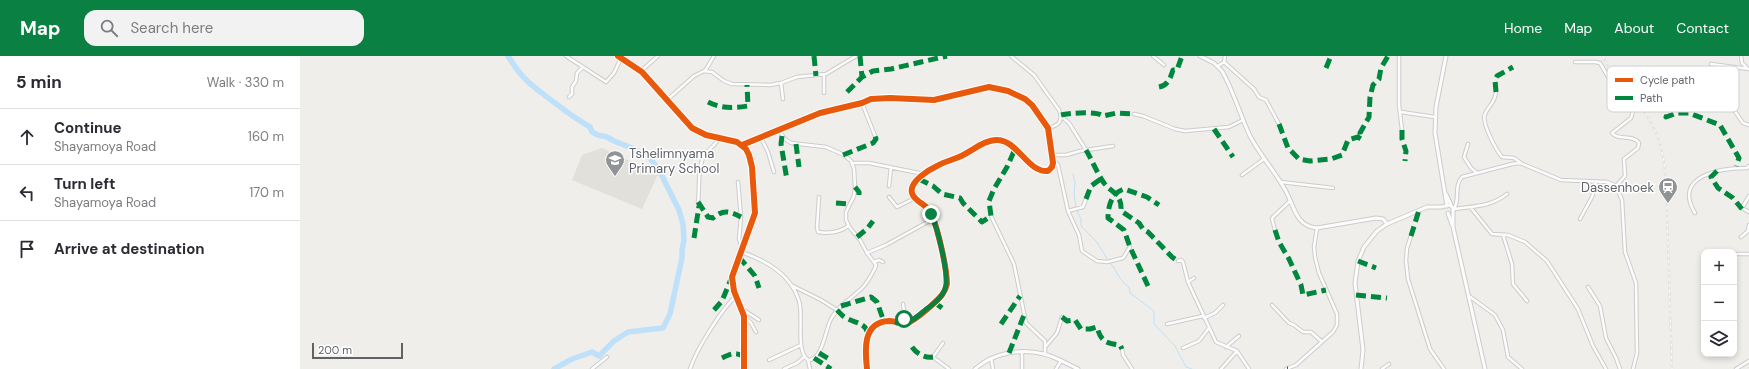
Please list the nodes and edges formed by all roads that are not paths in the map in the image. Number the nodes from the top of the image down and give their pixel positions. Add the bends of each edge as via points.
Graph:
1 (566, 56) edge
2 (658, 56) edge
3 (714, 56) edge
4 (856, 56) edge
5 (1011, 56) edge
6 (1200, 56) edge
7 (1225, 56) edge
8 (1399, 56) edge
9 (1446, 56) edge
10 (1741, 56) edge
11 (570, 57) edge
12 (620, 57) edge
13 (1154, 57) edge
14 (1149, 59) dead end
15 (1224, 62) junction
16 (1575, 62) dead end
17 (1711, 64) dead end
18 (1164, 65) dead end
19 (1218, 66) junction
20 (1726, 66) edge
21 (582, 68) junction
22 (1748, 69) edge
23 (641, 71) junction
24 (705, 71) junction
25 (824, 75) junction
26 (1607, 75) edge
27 (781, 83) junction
28 (1496, 92) dead end
29 (824, 93) dead end
30 (569, 97) dead end
31 (784, 99) dead end
32 (667, 100) junction
33 (862, 103) junction
34 (1401, 112) junction
35 (1633, 112) edge
36 (1736, 112) edge
37 (1134, 114) dead end
38 (1062, 117) junction
39 (1435, 117) junction
40 (1243, 120) junction
41 (1279, 124) dead end
42 (1749, 125) edge
43 (1048, 128) junction
44 (778, 129) junction
45 (1402, 130) dead end
46 (760, 136) junction
47 (875, 136) dead end
48 (719, 138) junction
49 (1468, 144) dead end
50 (742, 145) junction
51 (1113, 146) dead end
52 (1086, 150) junction
53 (1052, 157) junction
54 (1264, 159) junction
55 (852, 163) junction
56 (1522, 163) junction
57 (1749, 166) edge
58 (891, 167) junction
59 (774, 172) dead end
60 (1478, 173) junction
61 (924, 174) junction
62 (1242, 175) dead end
63 (738, 182) dead end
64 (1281, 182) junction
65 (1596, 182) junction
66 (889, 186) dead end
67 (1616, 186) junction
68 (1333, 188) dead end
69 (1507, 194) dead end
70 (1749, 196) edge
71 (819, 197) dead end
72 (889, 197) dead end
73 (914, 198) junction
74 (1086, 199) dead end
75 (1290, 201) junction
76 (1457, 201) junction
77 (698, 202) dead end
78 (1449, 206) junction
79 (1438, 207) junction
80 (1471, 208) junction
81 (1068, 210) junction
82 (1454, 210) junction
83 (1447, 212) junction
84 (1749, 212) edge
85 (1695, 213) dead end
86 (991, 216) dead end
87 (933, 219) junction
88 (1580, 220) dead end
89 (1388, 224) junction
90 (1749, 225) edge
91 (848, 226) junction
92 (1453, 227) junction
93 (1317, 228) junction
94 (1275, 230) dead end
95 (1503, 235) junction
96 (1411, 236) dead end
97 (1741, 237) dead end
98 (1130, 247) dead end
99 (741, 250) junction
100 (867, 253) junction
101 (1737, 254) edge
102 (1749, 254) edge
103 (1178, 261) dead end
104 (874, 262) junction
105 (883, 262) dead end
106 (1194, 278) dead end
107 (1188, 282) junction
108 (791, 285) junction
109 (1588, 287) dead end
110 (736, 296) junction
111 (1469, 296) junction
112 (1527, 302) dead end
113 (902, 304) dead end
114 (1223, 305) dead end
115 (1272, 305) dead end
116 (742, 309) junction
117 (837, 310) junction
118 (744, 316) junction
119 (1062, 317) dead end
120 (1203, 317) junction
121 (759, 320) dead end
122 (897, 323) junction
123 (1167, 324) dead end
124 (1209, 328) junction
125 (756, 332) dead end
126 (1240, 336) dead end
127 (1321, 341) junction
128 (943, 344) dead end
129 (801, 345) junction
130 (1046, 346) junction
131 (1184, 348) dead end
132 (1226, 348) junction
133 (1122, 349) dead end
134 (1022, 352) junction
135 (1236, 352) junction
136 (1045, 354) junction
137 (607, 357) dead end
138 (804, 357) junction
139 (991, 358) junction
140 (769, 360) dead end
141 (808, 360) junction
142 (1061, 361) junction
143 (1749, 361) edge
144 (1389, 364) dead end
145 (1224, 365) junction
146 (592, 369) edge
147 (690, 369) edge
148 (744, 369) edge
149 (784, 369) edge
150 (810, 369) edge
151 (866, 369) edge
152 (949, 369) edge
153 (975, 369) edge
154 (993, 369) edge
155 (1022, 369) edge
156 (1056, 369) edge
157 (1078, 369) edge
158 (1132, 369) edge
159 (1221, 369) edge
160 (1225, 369) edge
161 (1249, 369) edge
162 (1286, 369) edge
163 (1361, 369) edge
164 (1382, 369) edge
165 (1444, 369) edge
166 (1485, 369) edge
167 (1522, 369) edge
168 (1606, 369) edge
169 (1620, 369) edge
170 (1633, 369) edge
171 (1736, 369) edge

1 - 11 street
2 - 23 street
3 - 24 street
4 - 25 street
5 - 38 street via 1040,81
6 - 19 street
7 - 15 street
8 - 34 street
9 - 39 street
10 - 22 street via 1742,63
11 - 21 street
12 - 21 street via 616,69 605,82
12 - 23 street
13 - 14 street
13 - 18 street
15 - 19 street
15 - 41 street via 1254,89 1259,97 1266,100
16 - 26 street via 1600,63
17 - 20 street
19 - 40 street
21 - 30 street via 576,75
23 - 32 street
24 - 27 street via 735,84
24 - 32 street via 694,76
25 - 27 street via 797,77
25 - 29 street
27 - 31 street
28 - 56 street via 1494,103 1484,114 1483,122 1502,157 1517,159
32 - 48 street via 692,128
33 - 43 street via 878,98 934,100 984,87 998,88 1030,103
33 - 44 street via 820,113
33 - 47 street
34 - 39 street
34 - 45 street
35 - 67 street via 1631,118 1613,131 1612,135 1633,139 1639,143 1638,148 1624,159 1624,176
36 - 42 street via 1743,123
37 - 40 street via 1185,131 1229,127
38 - 43 street via 1058,124
38 - 52 street via 1069,123
39 - 78 street via 1437,149
40 - 54 street
43 - 53 street
44 - 46 street
44 - 55 street via 791,143 826,147 845,156
46 - 50 street
46 - 59 street
48 - 50 street
48 - 77 street via 702,160
49 - 60 street via 1464,156 1471,168
50 - 99 street via 751,162 755,213
51 - 52 street
52 - 53 street
53 - 61 street via 1051,169 1042,171 1010,146 995,140 938,165
53 - 81 street via 1058,165
54 - 62 street
54 - 64 street
55 - 58 street via 869,162
55 - 91 street via 855,187 846,216
56 - 60 street
56 - 65 street via 1561,180
57 - 85 street via 1709,173 1693,184 1689,197
58 - 61 street
58 - 66 street
60 - 76 street via 1460,179 1457,185
61 - 73 street via 913,186
63 - 99 street
64 - 68 street
64 - 75 street
65 - 67 street
65 - 88 street via 1592,197
67 - 170 street via 1622,200 1625,252 1636,282 1637,353
69 - 80 street via 1497,202
70 - 84 street via 1742,209
71 - 91 street via 818,232 841,230
72 - 73 street via 897,207
73 - 87 street via 927,208
74 - 81 street via 1083,207
75 - 93 street via 1302,222
75 - 94 street via 1273,217
76 - 78 street
76 - 82 street
78 - 79 street
78 - 82 street
78 - 83 street
79 - 83 street
79 - 89 street via 1427,207
80 - 82 street
80 - 95 street via 1491,233
81 - 98 street via 1079,235 1082,251 1097,261 1107,262 1123,258
82 - 83 street
82 - 92 street
83 - 92 street
86 - 130 street via 1014,264 1026,323 1044,339
87 - 100 street
87 - 122 street via 944,264 946,287 940,297 914,318 906,323
89 - 93 street via 1383,219 1376,218
89 - 163 street via 1369,238 1357,269 1356,295 1363,350
90 - 97 street via 1748,231
91 - 100 street
92 - 111 street
93 - 127 street via 1315,257 1338,320 1333,332
95 - 112 street via 1512,264 1513,284
95 - 168 street via 1513,236 1525,242 1547,261 1578,309 1593,346
96 - 165 street via 1406,261 1408,279 1430,349
99 - 108 street via 773,266
99 - 110 street via 732,277
100 - 104 street
101 - 102 street
103 - 107 street via 1183,262
104 - 105 street
104 - 117 street via 875,268 865,285
106 - 107 street
107 - 120 street
108 - 117 street
108 - 129 street via 800,305
109 - 169 street via 1600,306 1606,338
110 - 116 street
110 - 147 street via 698,349
111 - 166 street
111 - 167 street via 1495,314 1503,330 1508,357
113 - 122 street via 905,317
114 - 120 street via 1216,313
115 - 127 street via 1288,322 1302,331 1311,332
116 - 118 street
116 - 121 street
117 - 141 street via 829,323 819,353
118 - 125 street
118 - 148 street
119 - 130 street via 1057,333
120 - 123 street
120 - 124 street
122 - 151 street via 884,322 868,334 865,347
124 - 131 street via 1199,341
124 - 132 street via 1216,342
126 - 132 street
127 - 162 street via 1296,365
128 - 152 street via 933,357
129 - 138 street
129 - 140 street
130 - 136 street
132 - 135 street
133 - 158 street
134 - 136 street
134 - 139 street
134 - 155 street
135 - 145 street
135 - 161 street
136 - 142 street
137 - 146 street
138 - 141 street
138 - 149 street
139 - 153 street
139 - 154 street
141 - 150 street
142 - 156 street
142 - 157 street
143 - 171 street
144 - 164 street
145 - 159 street
145 - 160 street

